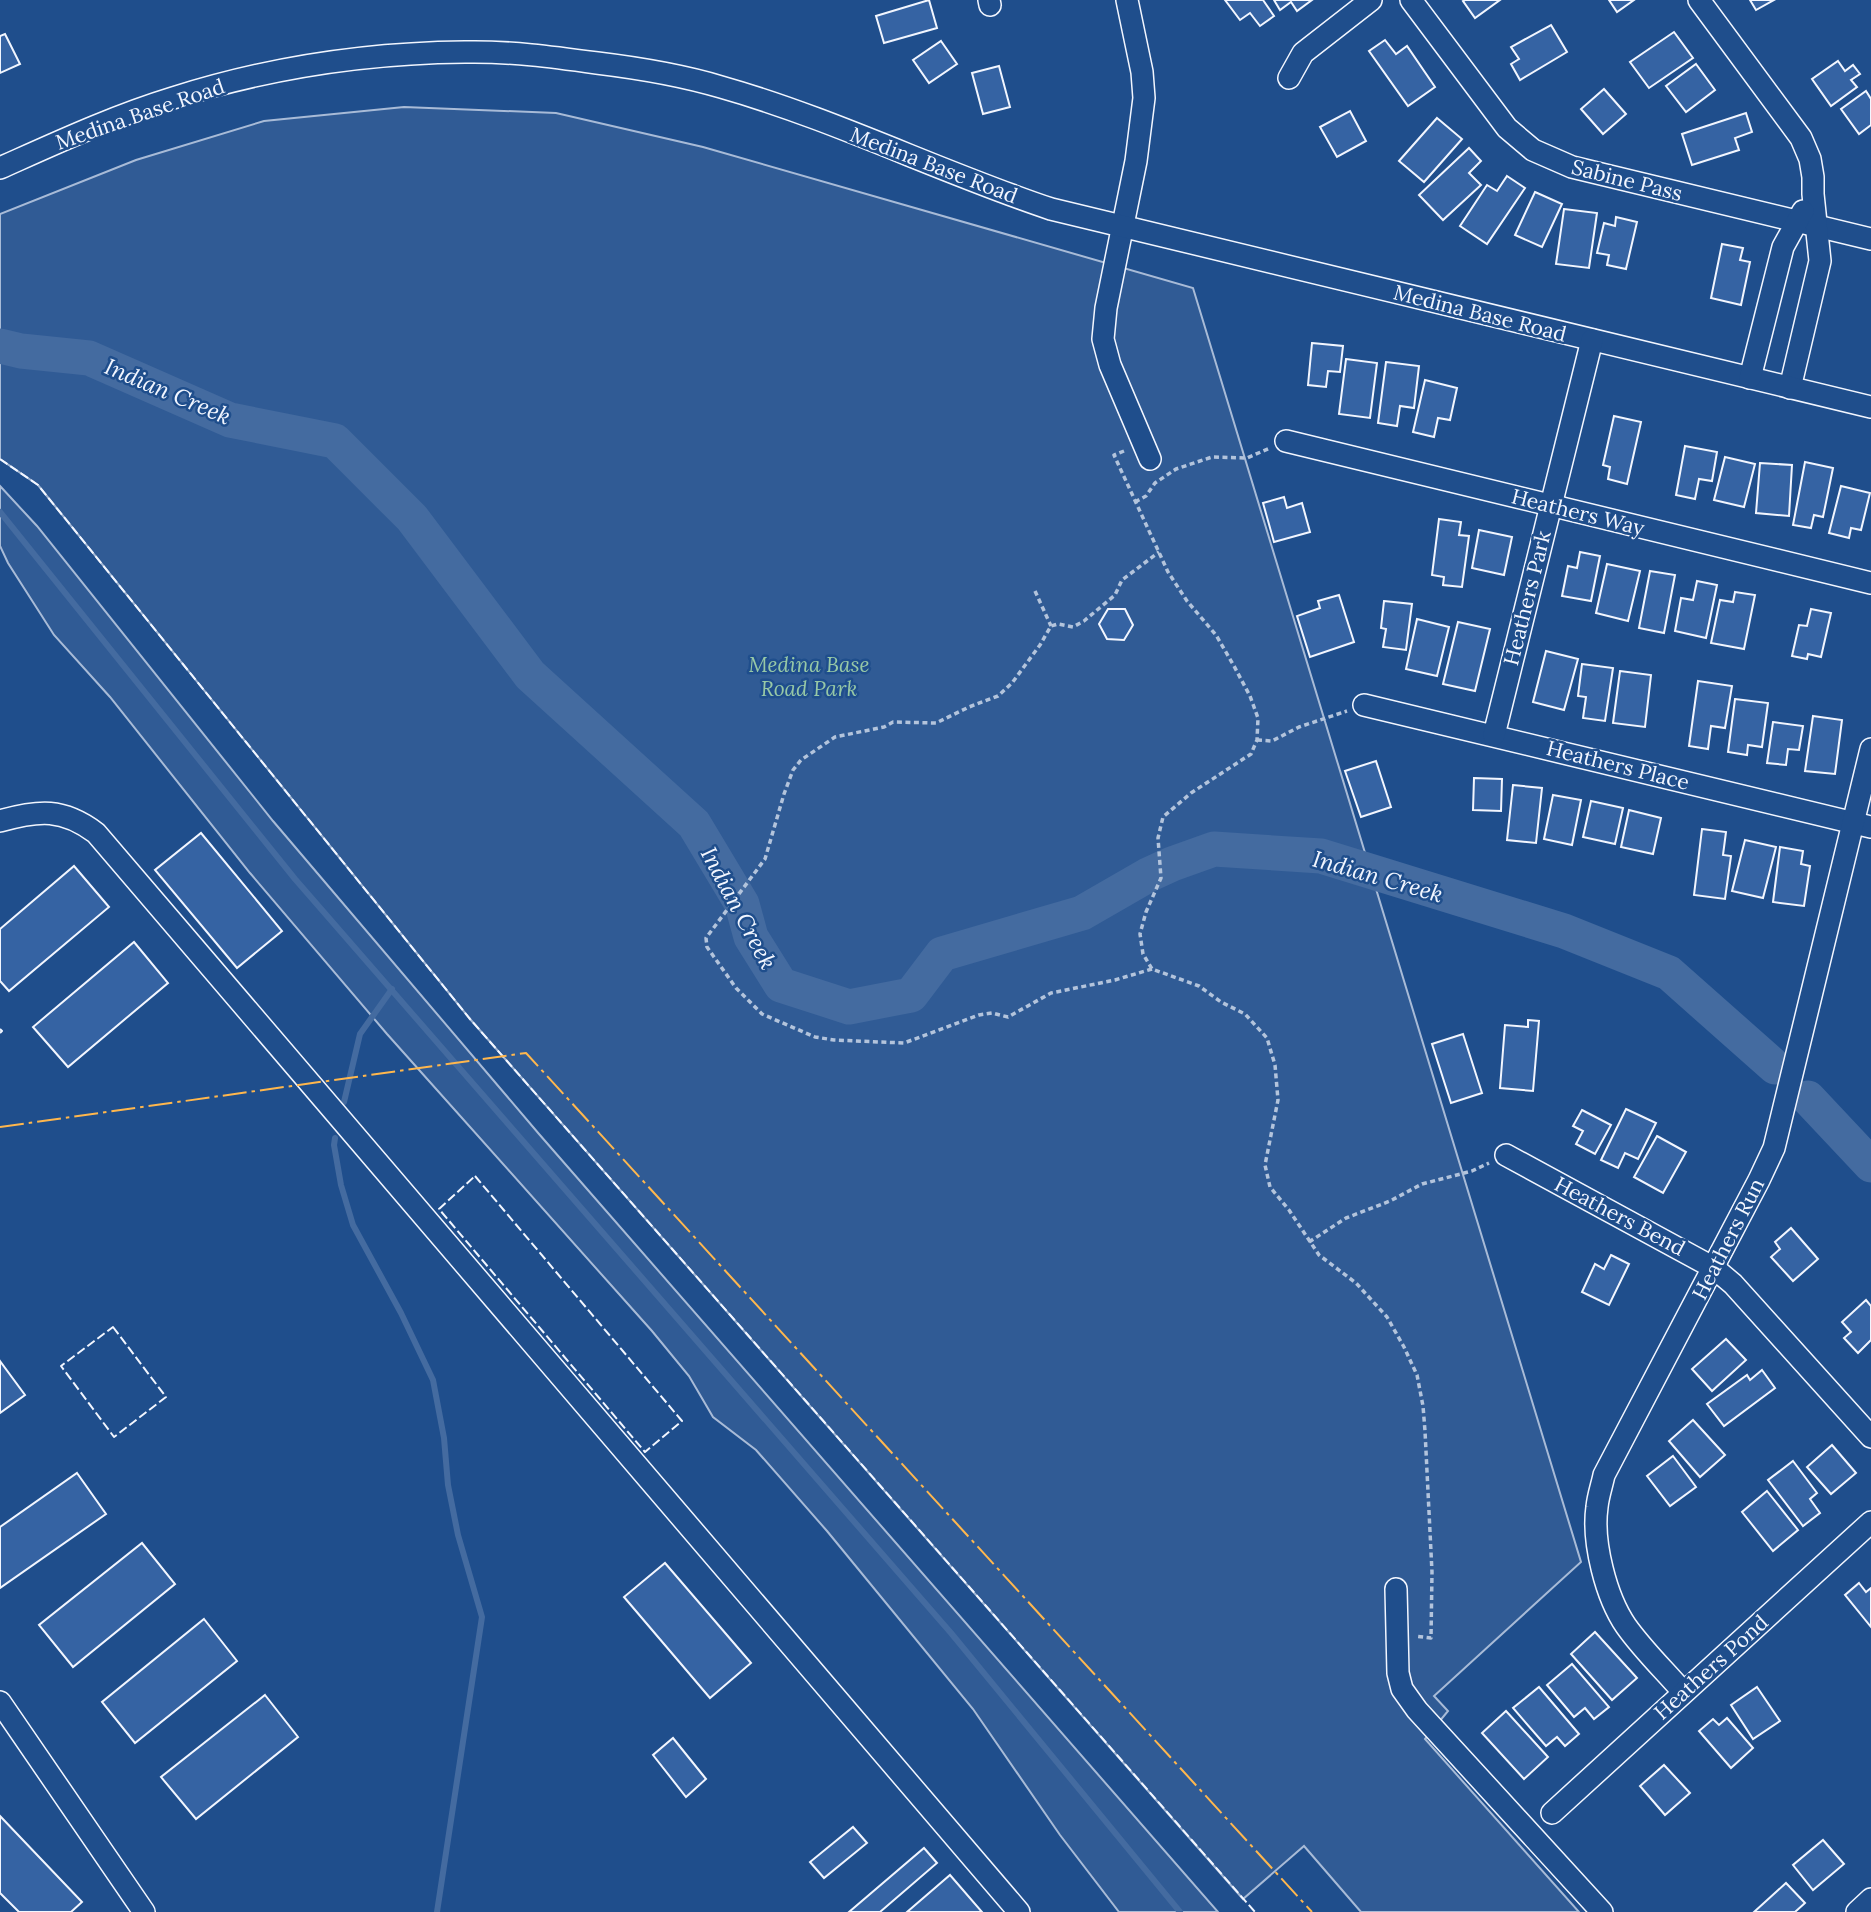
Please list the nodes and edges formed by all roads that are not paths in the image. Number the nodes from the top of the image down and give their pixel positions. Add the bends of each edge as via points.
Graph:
1 (1127, 0) edge
2 (1371, 0) edge
3 (1411, 0) edge
4 (1699, 0) edge
5 (1289, 78) dead end
6 (0, 168) edge
7 (1807, 224) junction
8 (1124, 226) junction
9 (1871, 239) edge
10 (1592, 340) junction
11 (1750, 378) junction
12 (1790, 388) junction
13 (1871, 407) edge
14 (1286, 440) road end
15 (1147, 451) road end
16 (1550, 505) junction
17 (1871, 583) edge
18 (1364, 705) road end
19 (1494, 735) junction
20 (1871, 749) edge
21 (0, 821) edge
22 (1862, 825) edge
23 (1506, 1155) road end
24 (1714, 1268) junction
25 (1871, 1437) edge
26 (1871, 1522) edge
27 (1396, 1589) dead end
28 (1683, 1692) junction
29 (0, 1702) edge
30 (1552, 1813) dead end
31 (1871, 1899) edge
32 (144, 1912) edge
33 (1019, 1912) edge
34 (1602, 1912) edge
35 (1857, 1912) edge

1 - 8 street via 1144,98
2 - 5 street via 1303,53
3 - 7 street, Sabine Pass via 1507,128 1533,150 1572,167
4 - 7 street via 1801,138 1813,177
6 - 8 street, Medina Base Road via 172,98 240,79 389,55 468,52 634,68 720,86 995,190
7 - 9 street, Sabine Pass
7 - 11 street via 1783,247
7 - 12 street via 1820,261
8 - 10 street, Medina Base Road
8 - 15 street via 1103,339
10 - 11 street, Medina Base Road
10 - 16 street, Heathers Park
11 - 12 street, Medina Base Road
12 - 13 street, Medina Base Road
14 - 16 street, Heathers Way
16 - 17 street, Heathers Way
16 - 19 street, Heathers Park
18 - 19 street, Heathers Place
19 - 22 street, Heathers Place
20 - 22 street, Heathers Run
21 - 33 street via 36,812 61,814 96,833
22 - 24 street, Heathers Run via 1774,1147
23 - 24 street, Heathers Bend
24 - 25 street, Heathers Bend via 1734,1284
24 - 28 street, Heathers Run via 1604,1475 1596,1507 1598,1541 1612,1598 1626,1626
26 - 28 street, Heathers Pond
27 - 34 street via 1396,1661 1402,1689
28 - 30 street, Heathers Pond
29 - 32 street
31 - 35 street

